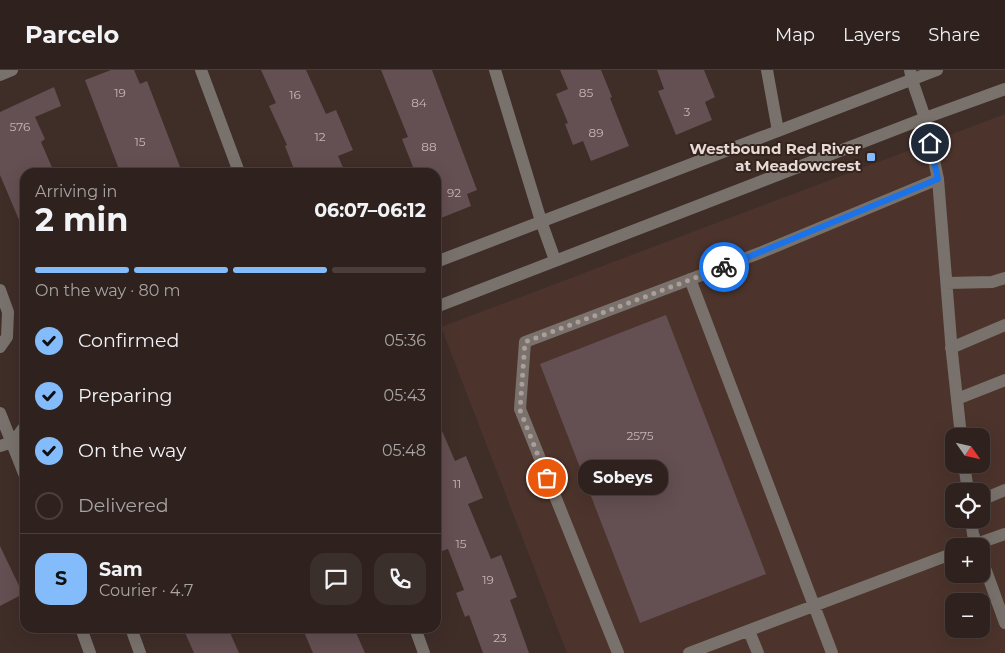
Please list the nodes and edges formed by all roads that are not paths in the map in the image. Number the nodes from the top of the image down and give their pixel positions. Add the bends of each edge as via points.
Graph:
1 (12, 70) edge
2 (201, 70) edge
3 (495, 70) edge
4 (767, 70) edge
5 (937, 70) edge
6 (0, 75) edge
7 (911, 75) edge
8 (1005, 89) edge
9 (925, 118) junction
10 (778, 131) junction
11 (238, 168) edge
12 (938, 179) junction
13 (541, 221) junction
14 (441, 260) edge
15 (555, 260) junction
16 (1005, 278) edge
17 (690, 280) junction
18 (947, 283) junction
19 (0, 290) edge
20 (441, 305) edge
21 (1005, 326) edge
22 (0, 347) edge
23 (951, 348) junction
24 (1005, 380) edge
25 (957, 399) junction
26 (0, 413) edge
27 (960, 428) edge
28 (19, 442) edge
29 (0, 446) edge
30 (1005, 490) edge
31 (990, 496) edge
32 (1005, 534) edge
33 (990, 540) edge
34 (945, 556) edge
35 (990, 582) edge
36 (814, 606) junction
37 (1005, 623) edge
38 (748, 630) junction
39 (83, 633) edge
40 (133, 633) edge
41 (416, 633) edge
42 (90, 653) edge
43 (140, 653) edge
44 (424, 653) edge
45 (618, 653) edge
46 (689, 653) edge
47 (758, 653) edge
48 (832, 653) edge

1 - 6 street
2 - 11 street
3 - 13 street
4 - 10 street
5 - 7 street
7 - 9 street
7 - 10 street
8 - 9 street
9 - 12 street
9 - 15 street
10 - 13 street
12 - 17 street
12 - 18 street
13 - 14 street
13 - 15 street
15 - 20 street
16 - 18 street via 992,282
17 - 36 street
17 - 45 street via 525,342 520,410
18 - 23 street
19 - 22 street via 8,312 7,337
21 - 23 street
23 - 25 street
24 - 25 street
25 - 27 street
26 - 28 street
28 - 29 street
30 - 31 street
32 - 33 street
34 - 36 street
35 - 37 street
36 - 38 street
36 - 48 street
38 - 46 street
38 - 47 street
39 - 42 street
40 - 43 street
41 - 44 street

